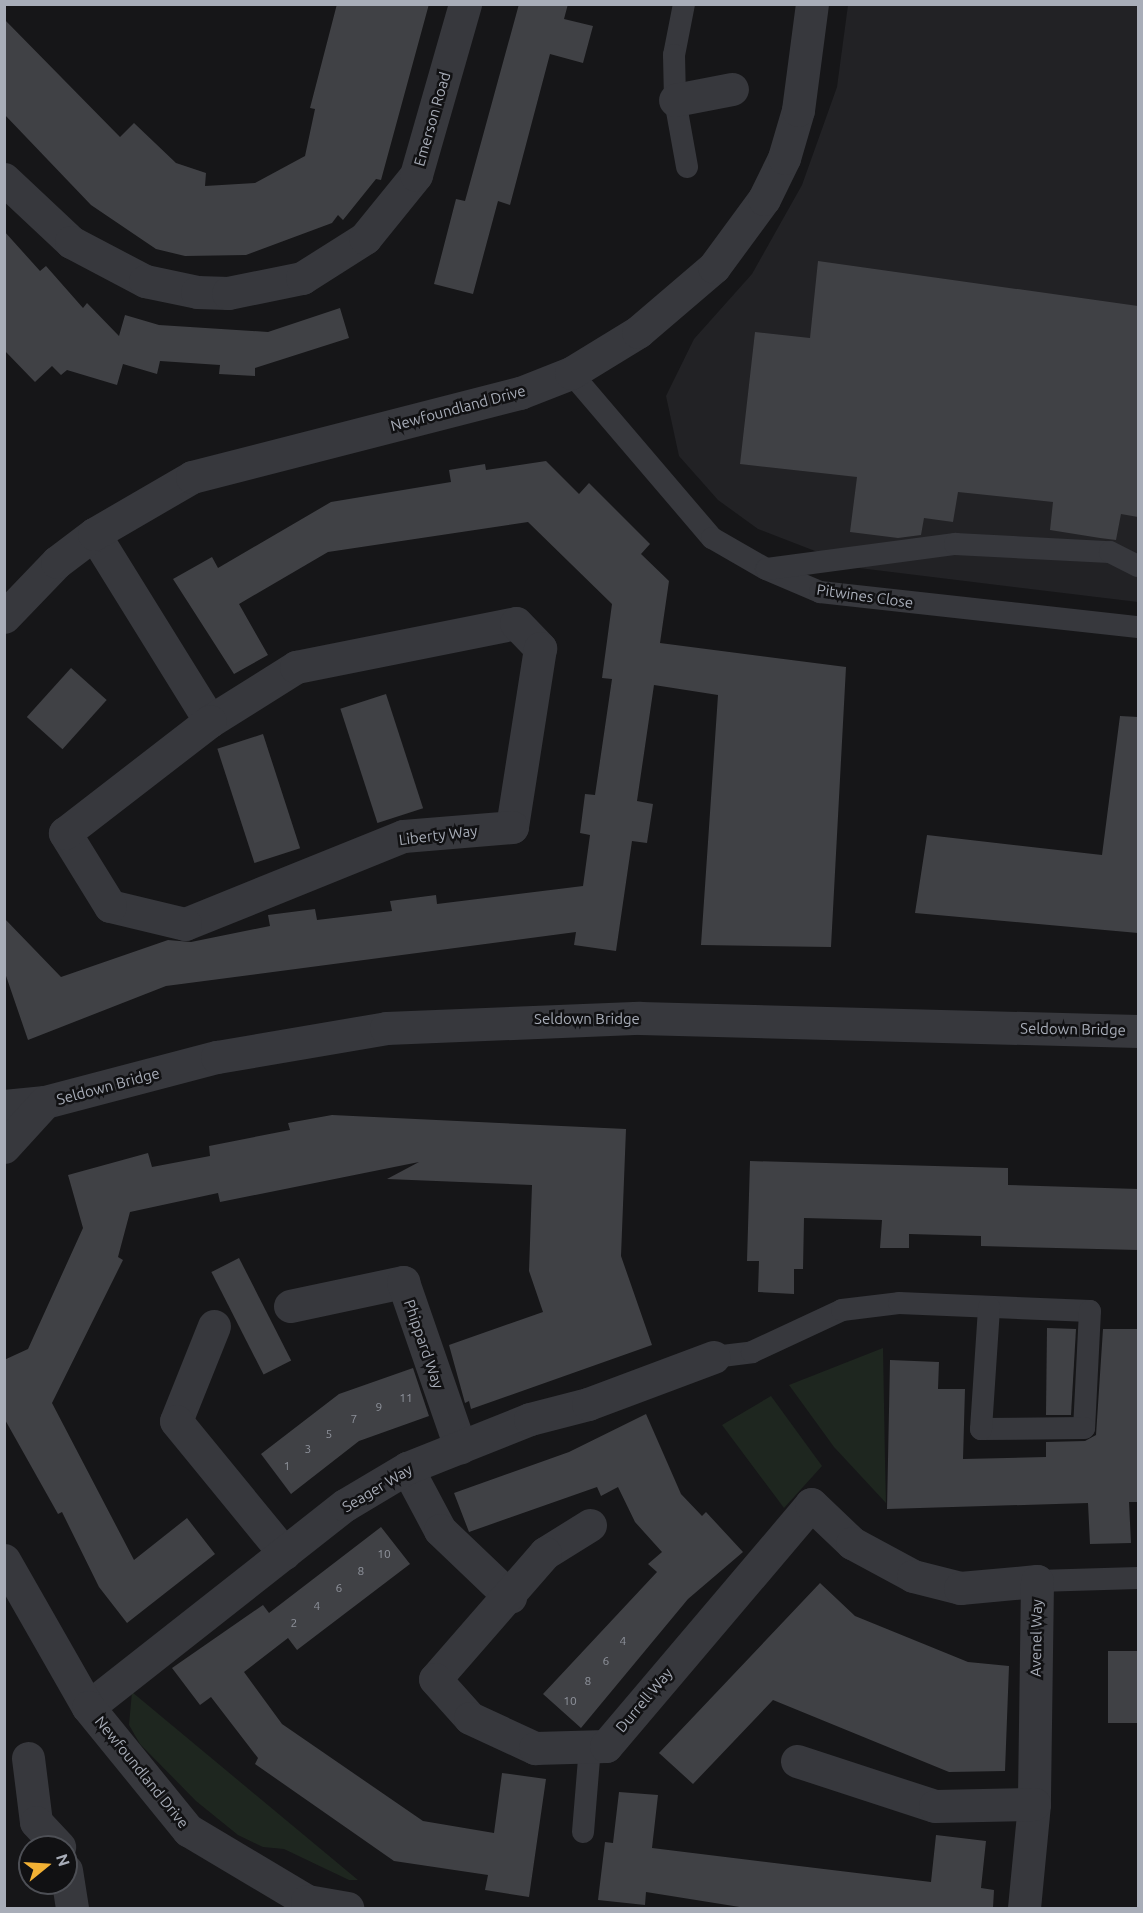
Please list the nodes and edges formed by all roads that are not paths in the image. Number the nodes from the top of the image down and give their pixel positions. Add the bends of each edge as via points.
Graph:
1 (465, 4) edge
2 (684, 4) edge
3 (812, 4) edge
4 (732, 89) dead end
5 (675, 100) junction
6 (687, 167) dead end
7 (4, 178) edge
8 (571, 373) junction
9 (94, 534) junction
10 (1138, 566) edge
11 (766, 569) junction
12 (4, 617) edge
13 (1138, 627) edge
14 (210, 721) junction
15 (1138, 1031) edge
16 (45, 1102) junction
17 (4, 1106) edge
18 (4, 1147) edge
19 (290, 1306) dead end
20 (989, 1307) junction
21 (214, 1326) dead end
22 (714, 1358) joint
23 (460, 1447) junction
24 (407, 1468) junction
25 (811, 1504) joint
26 (590, 1525) dead end
27 (284, 1553) junction
28 (4, 1560) edge
29 (1138, 1578) edge
30 (1037, 1581) junction
31 (510, 1597) junction
32 (88, 1707) junction
33 (590, 1746) junction
34 (28, 1758) dead end
35 (797, 1761) dead end
36 (1034, 1804) junction
37 (583, 1832) dead end
38 (48, 1835) edge
39 (306, 1905) edge
40 (347, 1908) edge
41 (1024, 1908) edge

1 - 7 street, Emerson Road via 416,175 365,238 302,278 228,293 197,292 145,280 71,242
2 - 5 lane via 674,55
3 - 8 street, Newfoundland Drive via 798,110 784,159 764,200 714,267 638,332
4 - 5 street
5 - 6 lane
8 - 9 street, Newfoundland Drive via 520,393 192,477
8 - 11 lane, Pitwines Close via 712,538
9 - 12 street, Newfoundland Drive via 57,562
9 - 14 street
10 - 11 lane via 1110,552 955,544
11 - 13 lane, Pitwines Close via 820,592
14 - 14 street, Liberty Way via 296,667 516,623 540,648 512,827 403,836 185,924 110,906 65,833
15 - 16 street, Seldown Bridge via 640,1018 386,1028 216,1057
16 - 17 street, Seldown Bridge
16 - 18 street, Seldown Bridge
19 - 23 street, Phippard Way via 403,1282
20 - 20 lane via 1090,1311 1084,1428 981,1429
20 - 22 lane via 899,1303 842,1310 752,1352
21 - 27 street via 176,1421
22 - 23 street, Seager Way
23 - 24 street, Seager Way
24 - 27 street, Seager Way via 345,1505
24 - 31 street via 440,1530
25 - 30 street, Avenel Way via 852,1543 914,1576 960,1588
25 - 33 street, Durrell Way via 606,1746
26 - 31 street, Durrell Way via 545,1552
27 - 32 street, Seager Way
28 - 32 street, Newfoundland Drive
29 - 30 lane
30 - 36 street, Avenel Way
31 - 33 street, Durrell Way via 435,1679 470,1718 535,1748
32 - 39 street, Newfoundland Drive via 189,1830
33 - 37 lane
34 - 38 street via 36,1822
35 - 36 street via 935,1806
36 - 41 street, Avenel Way
39 - 40 street, Newfoundland Drive

